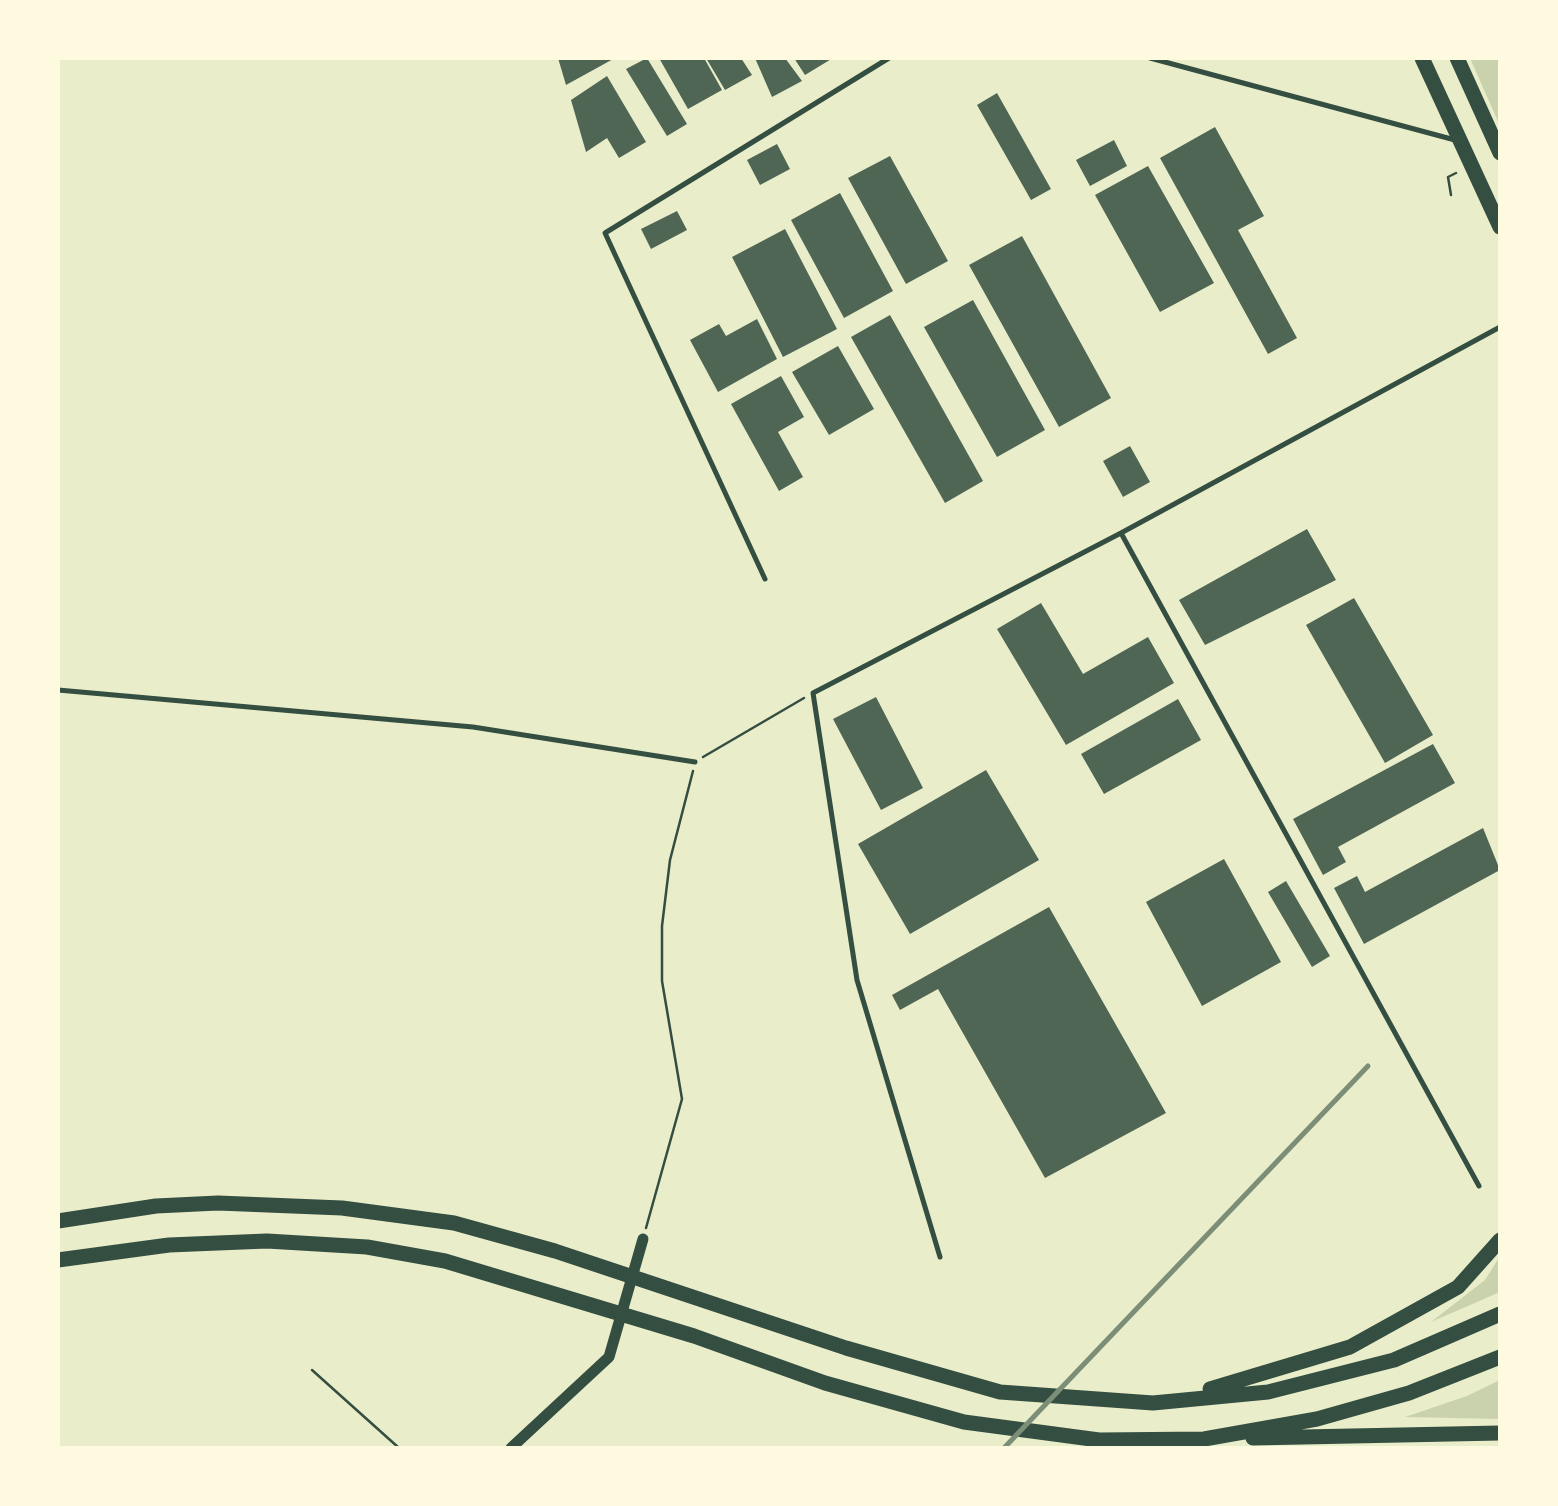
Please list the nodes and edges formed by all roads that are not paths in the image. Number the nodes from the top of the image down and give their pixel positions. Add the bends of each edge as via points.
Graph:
1 (890, 58) edge
2 (1150, 58) edge
3 (1422, 58) edge
4 (1458, 58) edge
5 (1463, 142) junction
6 (1500, 153) edge
7 (1500, 227) edge
8 (1500, 327) edge
9 (1121, 534) junction
10 (766, 579) dead end
11 (58, 690) edge
12 (696, 762) road end
13 (1479, 1186) dead end
14 (58, 1222) edge
15 (643, 1239) road end
16 (1500, 1240) edge
17 (940, 1257) dead end
18 (58, 1260) edge
19 (1500, 1314) edge
20 (1500, 1358) edge
21 (1153, 1403) junction
22 (1500, 1433) edge
23 (1204, 1439) junction
24 (511, 1448) edge

1 - 10 lane via 605,233
2 - 5 lane
3 - 5 highway
4 - 6 highway
5 - 7 highway
8 - 9 lane
9 - 13 lane
9 - 17 lane via 813,693 857,980
11 - 12 lane via 473,727
14 - 21 highway via 218,1202 342,1208 454,1223 1000,1392
15 - 24 street via 609,1356
16 - 21 highway via 1458,1287 1350,1348
18 - 23 highway via 169,1245 366,1247 537,1288 964,1422 1099,1440
19 - 21 highway via 1394,1360 1268,1392
20 - 23 highway via 1316,1420
22 - 23 highway

